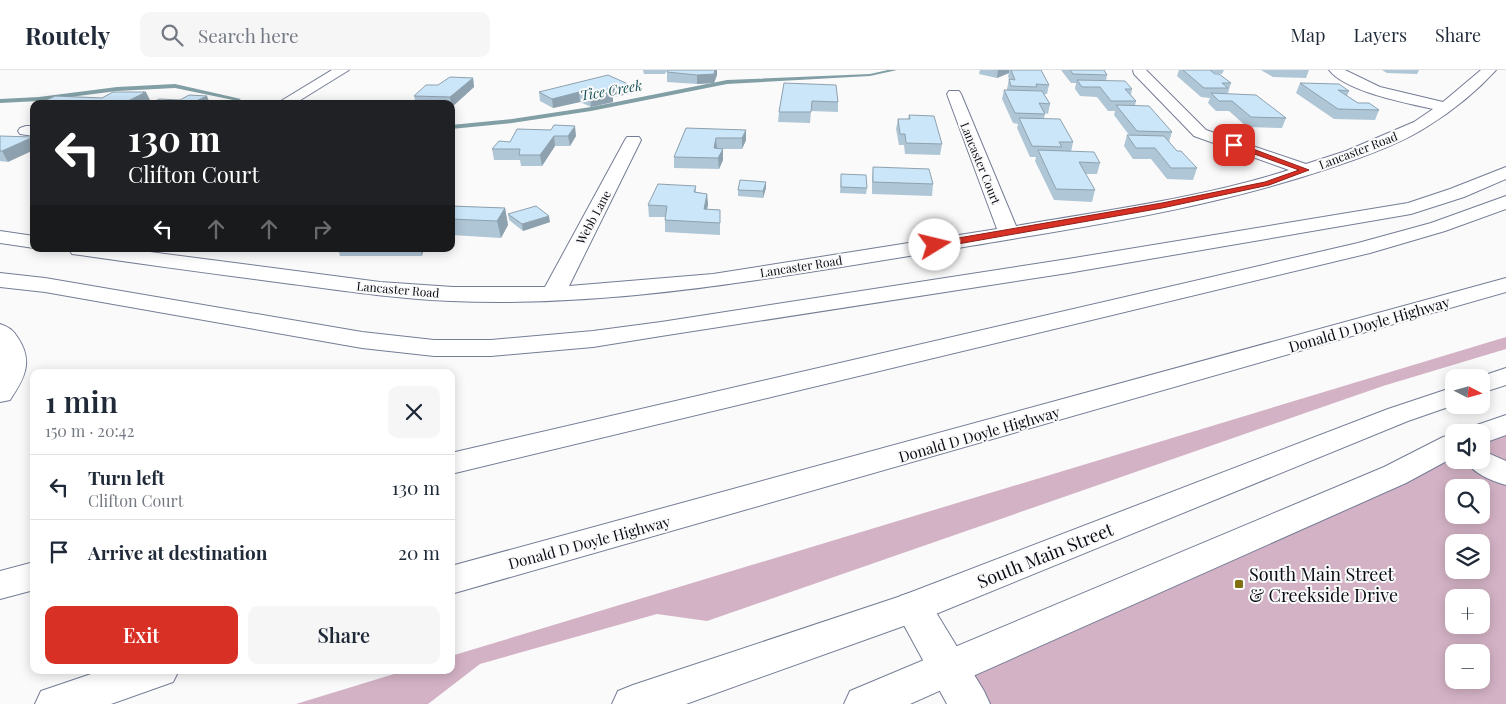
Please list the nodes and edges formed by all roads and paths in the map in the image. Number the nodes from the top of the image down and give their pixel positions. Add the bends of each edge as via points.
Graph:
1 (342, 70) edge
2 (1336, 70) edge
3 (1489, 70) edge
4 (1139, 72) dead end
5 (954, 94) dead end
6 (290, 100) edge
7 (1446, 107) junction
8 (633, 140) dead end
9 (1306, 170) junction
10 (1506, 172) edge
11 (1506, 202) edge
12 (1009, 233) junction
13 (0, 238) edge
14 (30, 242) edge
15 (102, 252) edge
16 (0, 280) edge
17 (1506, 285) edge
18 (553, 294) junction
19 (0, 332) edge
20 (1506, 376) edge
21 (1490, 382) edge
22 (0, 394) edge
23 (1445, 398) edge
24 (1506, 424) edge
25 (1490, 432) edge
26 (1445, 454) edge
27 (455, 463) edge
28 (1490, 463) edge
29 (1506, 474) edge
30 (30, 577) edge
31 (455, 579) edge
32 (0, 585) edge
33 (913, 607) junction
34 (949, 669) junction
35 (148, 674) edge
36 (56, 704) edge
37 (633, 704) edge
38 (865, 704) edge
39 (969, 704) edge

1 - 6 main road
2 - 7 main road via 1374,89
3 - 7 main road, Lancaster Road
4 - 9 main road via 1200,133
5 - 12 main road, Lancaster Court
7 - 9 main road, Lancaster Road via 1420,125 1352,155
8 - 18 main road, Webb Lane
9 - 12 main road, Lancaster Road via 1267,183 1162,206
10 - 16 main road via 1457,193 1402,210 1059,268 593,339 524,346 460,349 362,340
11 - 27 main road via 1438,227 1362,248
12 - 18 main road, Lancaster Road via 713,281
13 - 14 main road
15 - 18 main road, Lancaster Road via 380,289 453,294
17 - 31 main road, Donald D Doyle Highway
19 - 22 main road via 15,353 14,371
20 - 21 main road
23 - 33 main road, South Main Street
24 - 25 main road
26 - 34 main road
28 - 29 main road
30 - 32 main road
33 - 34 main road
33 - 37 main road, South Main Street
34 - 38 main road
34 - 39 main road
35 - 36 main road

